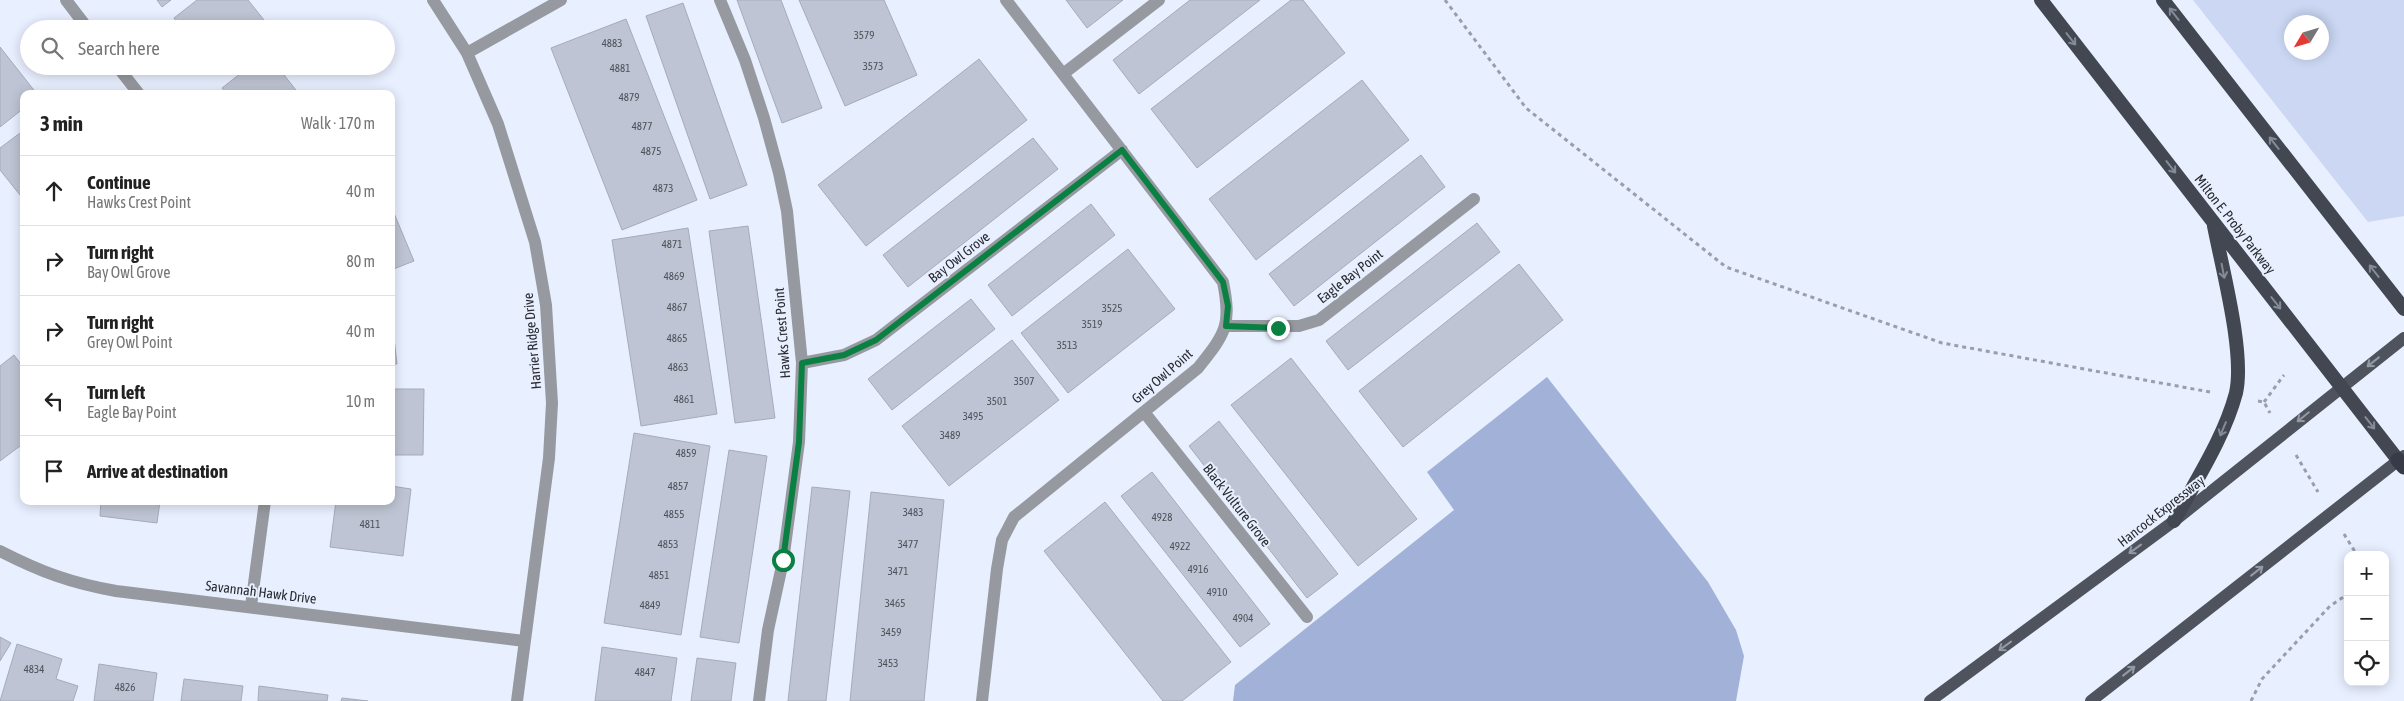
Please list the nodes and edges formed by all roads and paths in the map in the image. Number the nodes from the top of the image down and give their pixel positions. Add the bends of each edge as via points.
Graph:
1 (66, 0) edge
2 (433, 0) edge
3 (561, 0) edge
4 (720, 0) edge
5 (1006, 0) edge
6 (1159, 0) edge
7 (1445, 0) edge
8 (2042, 0) edge
9 (2163, 0) edge
10 (81, 20) edge
11 (467, 52) junction
12 (1063, 74) junction
13 (124, 75) edge
14 (136, 90) edge
15 (1122, 150) junction
16 (1474, 198) dead end
17 (2214, 223) junction
18 (2404, 309) edge
19 (1226, 326) junction
20 (2404, 338) edge
21 (802, 363) junction
22 (2284, 376) dead end
23 (2341, 386) junction
24 (2185, 387) dead end
25 (2254, 400) dead end
26 (2264, 402) junction
27 (1144, 412) junction
28 (2283, 433) junction
29 (2402, 461) edge
30 (264, 505) edge
31 (2331, 513) junction
32 (2174, 520) junction
33 (0, 551) edge
34 (2355, 551) edge
35 (2345, 596) edge
36 (251, 606) junction
37 (1307, 617) dead end
38 (524, 641) junction
39 (517, 701) edge
40 (759, 701) edge
41 (982, 701) edge
42 (1930, 701) edge
43 (2091, 701) edge
44 (2251, 701) edge

1 - 10 street
2 - 11 street, Harrier Ridge Drive
3 - 11 street
4 - 21 street, Hawks Crest Point via 745,60 779,173 787,211
5 - 12 street, Grey Owl Point
6 - 12 street
7 - 24 path via 1526,108 1726,267 1942,343
8 -> 17 highway, Milton E. Proby Parkway
18 -> 9 highway
11 - 38 street, Harrier Ridge Drive via 498,124 517,183 535,242 547,313 552,403 550,439
12 - 15 street, Grey Owl Point
13 - 14 street
15 - 19 street, Grey Owl Point via 1223,282 1228,306
15 - 21 street, Bay Owl Grove via 876,340 844,355
16 - 19 street, Eagle Bay Point via 1319,320 1292,327
17 -> 23 highway, Milton E. Proby Parkway
17 -> 32 highway via 2237,347 2236,390 2223,431
19 - 27 street, Grey Owl Point via 1216,346 1198,368
20 -> 23 main road, Hancock Expressway
21 - 40 street, Hawks Crest Point via 799,442
22 - 26 path
23 -> 28 main road, Hancock Expressway
23 -> 29 highway, Milton E. Proby Parkway
25 - 26 path
26 - 28 path
27 - 37 street, Black Vulture Grove
27 - 41 street, Grey Owl Point via 1014,517 1002,540
28 - 31 path
28 - 32 main road, Hancock Expressway
29 - 31 main road
30 - 36 street
31 - 34 path
43 -> 31 main road
32 -> 42 main road, Hancock Expressway
33 - 36 street, Savannah Hawk Drive via 34,569 75,583 116,591
35 - 44 path via 2330,606 2262,679
36 - 38 street, Savannah Hawk Drive
38 - 39 street, Harrier Ridge Drive

